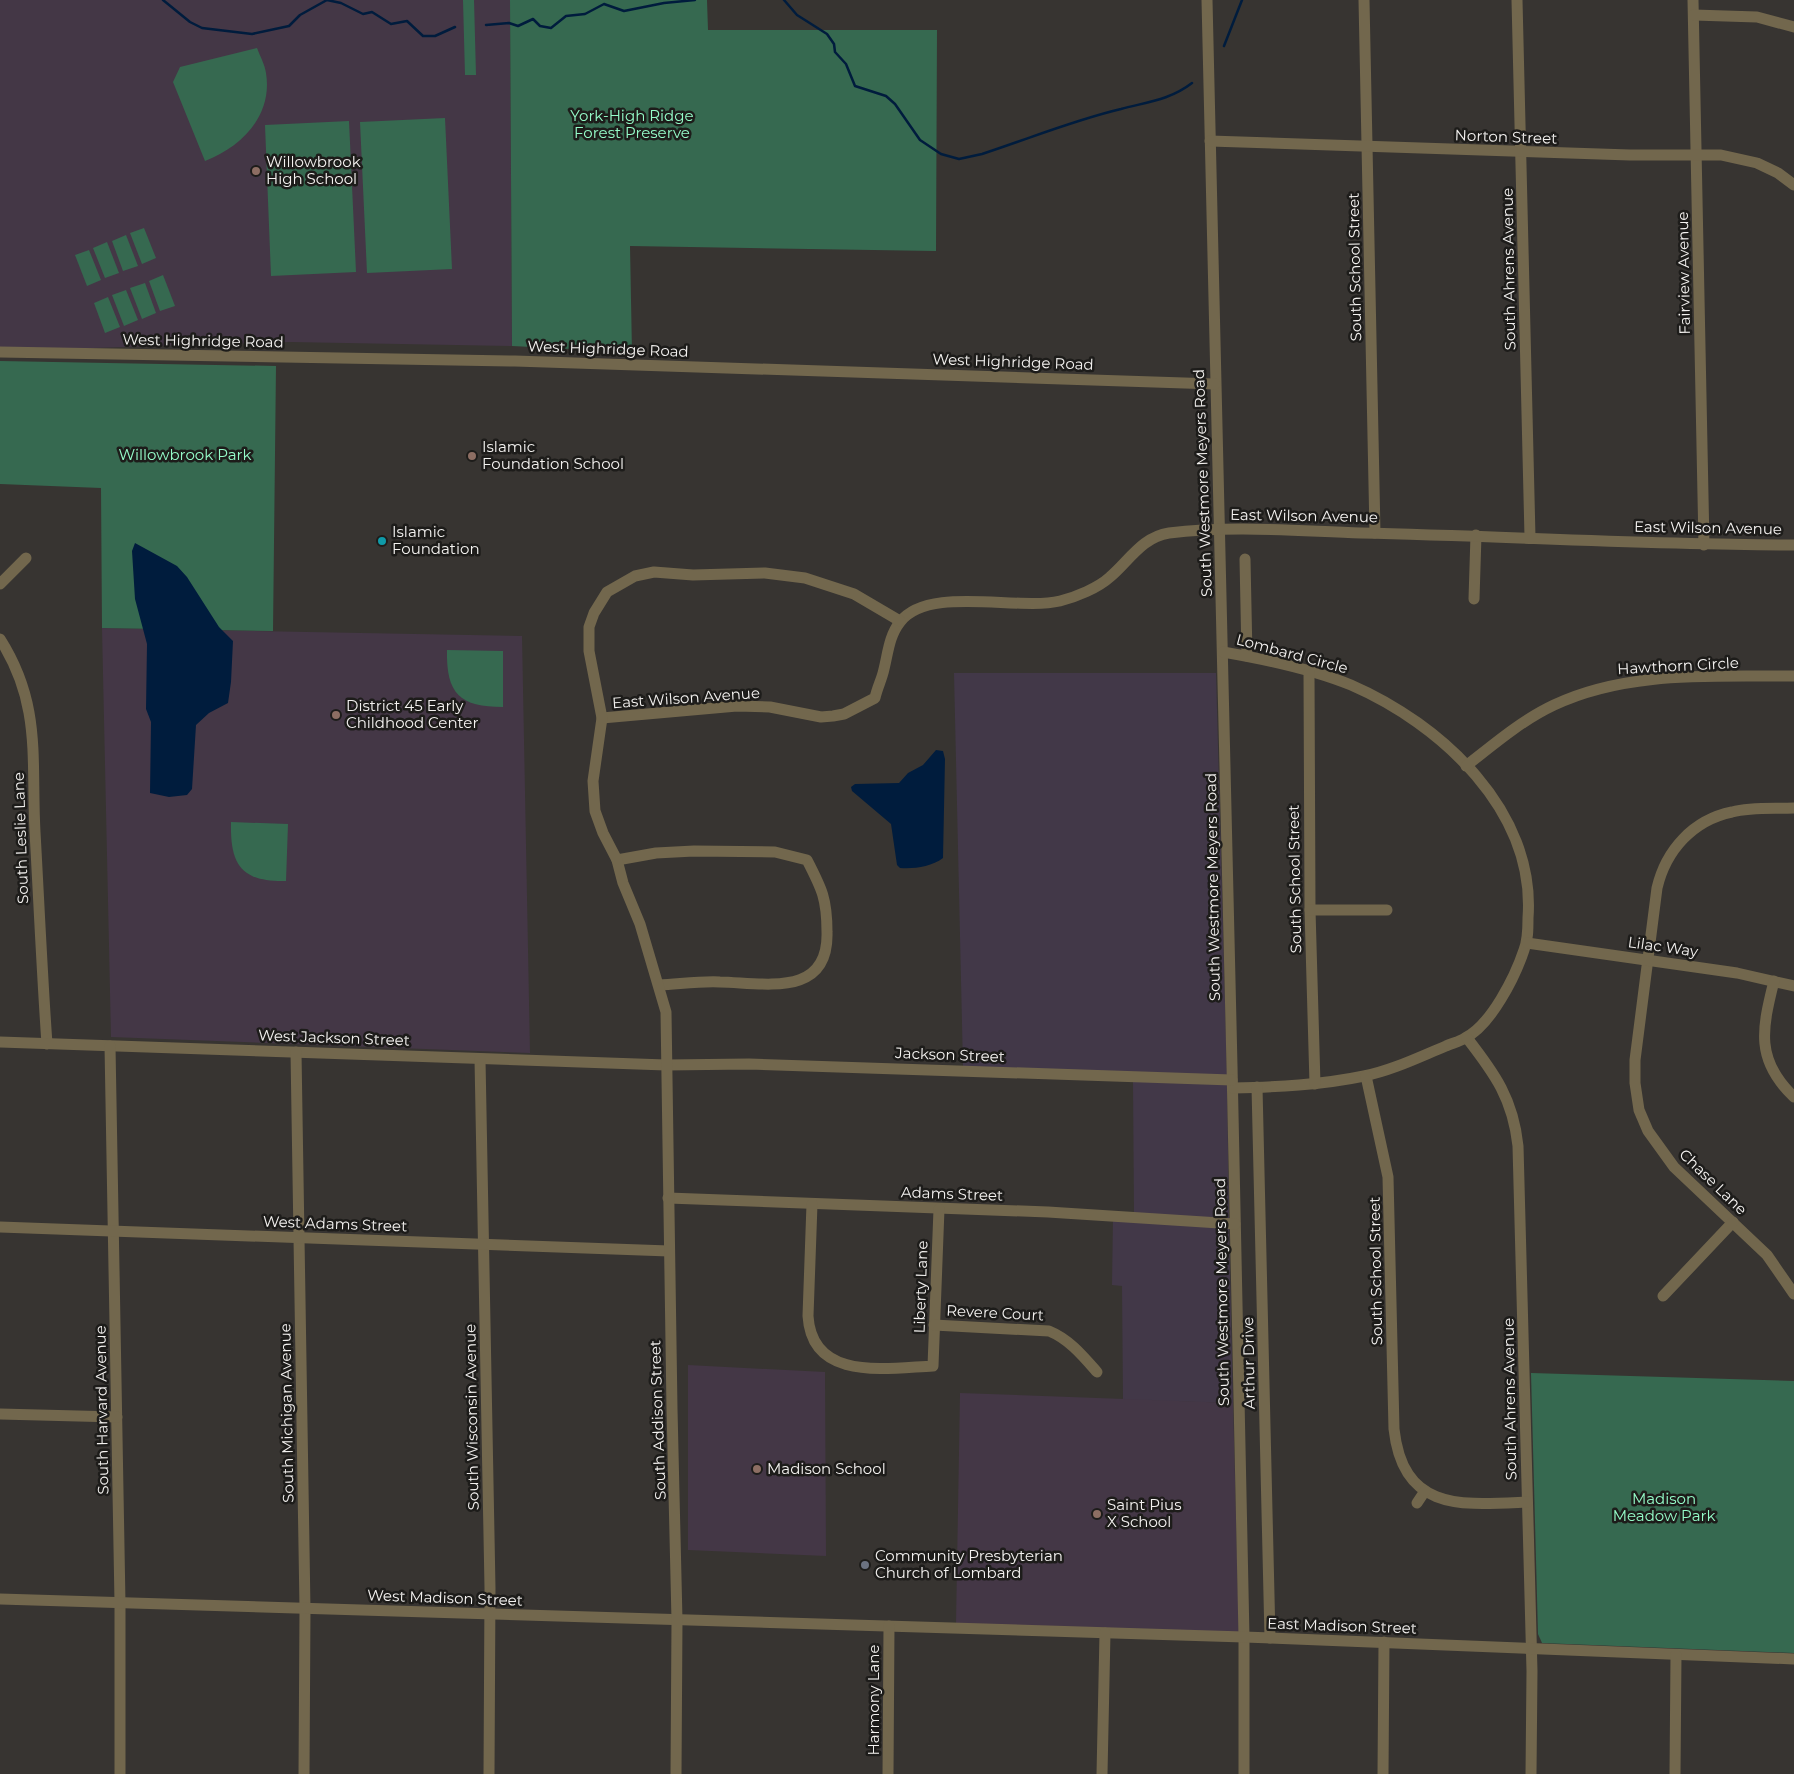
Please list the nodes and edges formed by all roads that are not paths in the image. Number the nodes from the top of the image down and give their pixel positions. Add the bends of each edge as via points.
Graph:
1 (1207, 0) edge
2 (1364, 0) edge
3 (1517, 0) edge
4 (1693, 0) edge
5 (1694, 15) junction
6 (1794, 27) edge
7 (1210, 141) junction
8 (1367, 147) junction
9 (1521, 152) junction
10 (1697, 155) junction
11 (1794, 185) edge
12 (0, 352) edge
13 (1215, 384) junction
14 (1221, 530) junction
15 (1375, 533) junction
16 (1476, 535) junction
17 (1530, 537) junction
18 (1704, 545) junction
19 (1794, 545) edge
20 (26, 558) dead end
21 (1245, 559) dead end
22 (0, 584) edge
23 (1474, 599) dead end
24 (900, 620) junction
25 (0, 638) edge
26 (1223, 652) junction
27 (1247, 656) junction
28 (1309, 672) junction
29 (1794, 676) edge
30 (602, 718) junction
31 (1466, 766) junction
32 (1794, 808) edge
33 (617, 860) junction
34 (1310, 910) junction
35 (1387, 910) dead end
36 (1526, 943) junction
37 (1648, 960) junction
38 (1774, 981) junction
39 (659, 985) junction
40 (1794, 986) edge
41 (1467, 1038) junction
42 (0, 1042) edge
43 (47, 1044) junction
44 (110, 1046) junction
45 (296, 1052) junction
46 (480, 1059) junction
47 (666, 1065) junction
48 (1366, 1076) junction
49 (1232, 1084) junction
50 (1315, 1084) junction
51 (1257, 1087) junction
52 (1794, 1097) edge
53 (668, 1198) junction
54 (812, 1204) junction
55 (939, 1209) junction
56 (1733, 1222) junction
57 (1235, 1224) junction
58 (0, 1227) edge
59 (114, 1231) junction
60 (299, 1237) junction
61 (484, 1244) junction
62 (669, 1250) junction
63 (1794, 1294) edge
64 (1663, 1296) dead end
65 (934, 1325) junction
66 (1097, 1372) dead end
67 (0, 1414) edge
68 (117, 1417) junction
69 (1425, 1491) junction
70 (1527, 1502) junction
71 (1417, 1503) dead end
72 (0, 1599) edge
73 (120, 1603) junction
74 (305, 1609) junction
75 (490, 1615) junction
76 (677, 1620) junction
77 (889, 1626) junction
78 (1106, 1633) junction
79 (1244, 1637) junction
80 (1270, 1638) junction
81 (1384, 1642) junction
82 (1531, 1647) junction
83 (1676, 1655) junction
84 (1794, 1659) edge
85 (120, 1774) edge
86 (304, 1774) edge
87 (489, 1774) edge
88 (676, 1774) edge
89 (888, 1774) edge
90 (1102, 1774) edge
91 (1244, 1774) edge
92 (1383, 1774) edge
93 (1531, 1774) edge
94 (1675, 1774) edge

1 - 7 street, South Westmore Meyers Road
2 - 8 street, South School Street
3 - 9 street, South Ahrens Avenue
4 - 5 street, Fairview Avenue
5 - 6 street via 1757,18
5 - 10 street, Fairview Avenue
7 - 8 street, Norton Street
7 - 13 street, South Westmore Meyers Road
8 - 9 street, Norton Street
8 - 15 street, South School Street
9 - 10 street, Norton Street
9 - 17 street, South Ahrens Avenue
10 - 11 street, Norton Street via 1720,155 1757,163
10 - 18 street, Fairview Avenue
12 - 13 street, West Highridge Road via 515,361
13 - 14 street, South Westmore Meyers Road
14 - 15 street, East Wilson Avenue
14 - 24 street, East Wilson Avenue via 1166,534 1145,542 1108,580 1066,599 1037,604 940,602 923,606
14 - 26 street, South Westmore Meyers Road
15 - 16 street, East Wilson Avenue
16 - 17 street, East Wilson Avenue
16 - 23 street
17 - 18 street, East Wilson Avenue
18 - 19 street, East Wilson Avenue
20 - 22 street
21 - 27 street
24 - 30 street, East Wilson Avenue via 887,648 875,698 844,714 821,717 770,707 737,706
24 - 30 street, South Addison Street via 835,586 805,578 765,573 642,573 607,592 589,628 588,644
25 - 43 street, South Leslie Lane via 18,673 32,724 33,800
26 - 27 street, Lombard Circle
26 - 49 street, South Westmore Meyers Road
27 - 28 street, Lombard Circle
28 - 31 street, Lombard Circle via 1350,685 1395,708
28 - 34 street, South School Street
29 - 31 street, Hawthorn Circle via 1644,680 1594,689 1535,715
30 - 33 street, South Addison Street via 593,796 600,825
31 - 36 street, Lombard Circle via 1504,814 1522,856 1529,899
32 - 37 street, Chase Lane via 1731,812 1702,824 1677,843 1657,888
33 - 39 street, South Addison Street
33 - 39 street via 670,851 775,852 807,860 825,899 826,953 816,972 800,981 784,984 703,982
34 - 35 street
34 - 50 street, South School Street
36 - 37 street, Lilac Way
36 - 41 street, Lombard Circle via 1504,996
37 - 38 street, Lilac Way via 1737,972
37 - 56 street, Chase Lane via 1635,1060 1639,1110 1648,1131 1674,1167
38 - 40 street, Lilac Way
38 - 52 street via 1766,1015 1764,1046 1770,1066
39 - 47 street, South Addison Street via 666,1012
41 - 48 street, Lombard Circle via 1424,1057
41 - 70 street, South Ahrens Avenue via 1496,1075 1511,1107 1516,1130
42 - 43 street, West Jackson Street
43 - 44 street, West Jackson Street
44 - 45 street, West Jackson Street
44 - 59 street, South Harvard Avenue
45 - 46 street, West Jackson Street
45 - 60 street, South Michigan Avenue
46 - 47 street, West Jackson Street
46 - 61 street, South Wisconsin Avenue
47 - 49 street, Jackson Street via 768,1065
47 - 53 street, South Addison Street
48 - 50 street, Lombard Circle
48 - 69 street, South School Street via 1388,1177 1394,1428 1404,1466 1414,1482
49 - 51 street, Lombard Circle
49 - 57 street, South Westmore Meyers Road
50 - 51 street, Lombard Circle
51 - 80 street, Arthur Drive
53 - 54 street, Adams Street
53 - 62 street, South Addison Street
54 - 55 street, Adams Street
54 - 65 street, Liberty Lane via 808,1316 818,1349 849,1367 933,1366
55 - 57 street, Adams Street via 1048,1212
55 - 65 street, Liberty Lane
56 - 63 street, Chase Lane via 1768,1255
56 - 64 street
57 - 79 street, South Westmore Meyers Road
58 - 59 street, West Adams Street
59 - 60 street, West Adams Street
59 - 68 street, South Harvard Avenue
60 - 61 street, West Adams Street
60 - 74 street, South Michigan Avenue
61 - 62 street, West Adams Street
61 - 75 street, South Wisconsin Avenue
62 - 76 street, South Addison Street
65 - 66 street, Revere Court via 1049,1331 1077,1349
67 - 68 street
68 - 73 street, South Harvard Avenue
69 - 70 street via 1442,1500 1460,1504
69 - 71 street
70 - 82 street, South Ahrens Avenue
72 - 73 street, West Madison Street
73 - 74 street, West Madison Street
73 - 85 street, South Harvard Avenue
74 - 75 street, West Madison Street
74 - 86 street, South Michigan Avenue
75 - 76 street, West Madison Street
75 - 87 street, South Wisconsin Avenue
76 - 77 street, West Madison Street
76 - 88 street, South Addison Street
77 - 78 street, East Madison Street
77 - 89 street, Harmony Lane
78 - 79 street, East Madison Street
78 - 90 street
79 - 80 street, East Madison Street
79 - 91 street, South Westmore Meyers Road
80 - 81 street, East Madison Street
81 - 82 street, East Madison Street
81 - 92 street
82 - 83 street, East Madison Street
82 - 93 street, South Ahrens Avenue
83 - 84 street, East Madison Street
83 - 94 street

